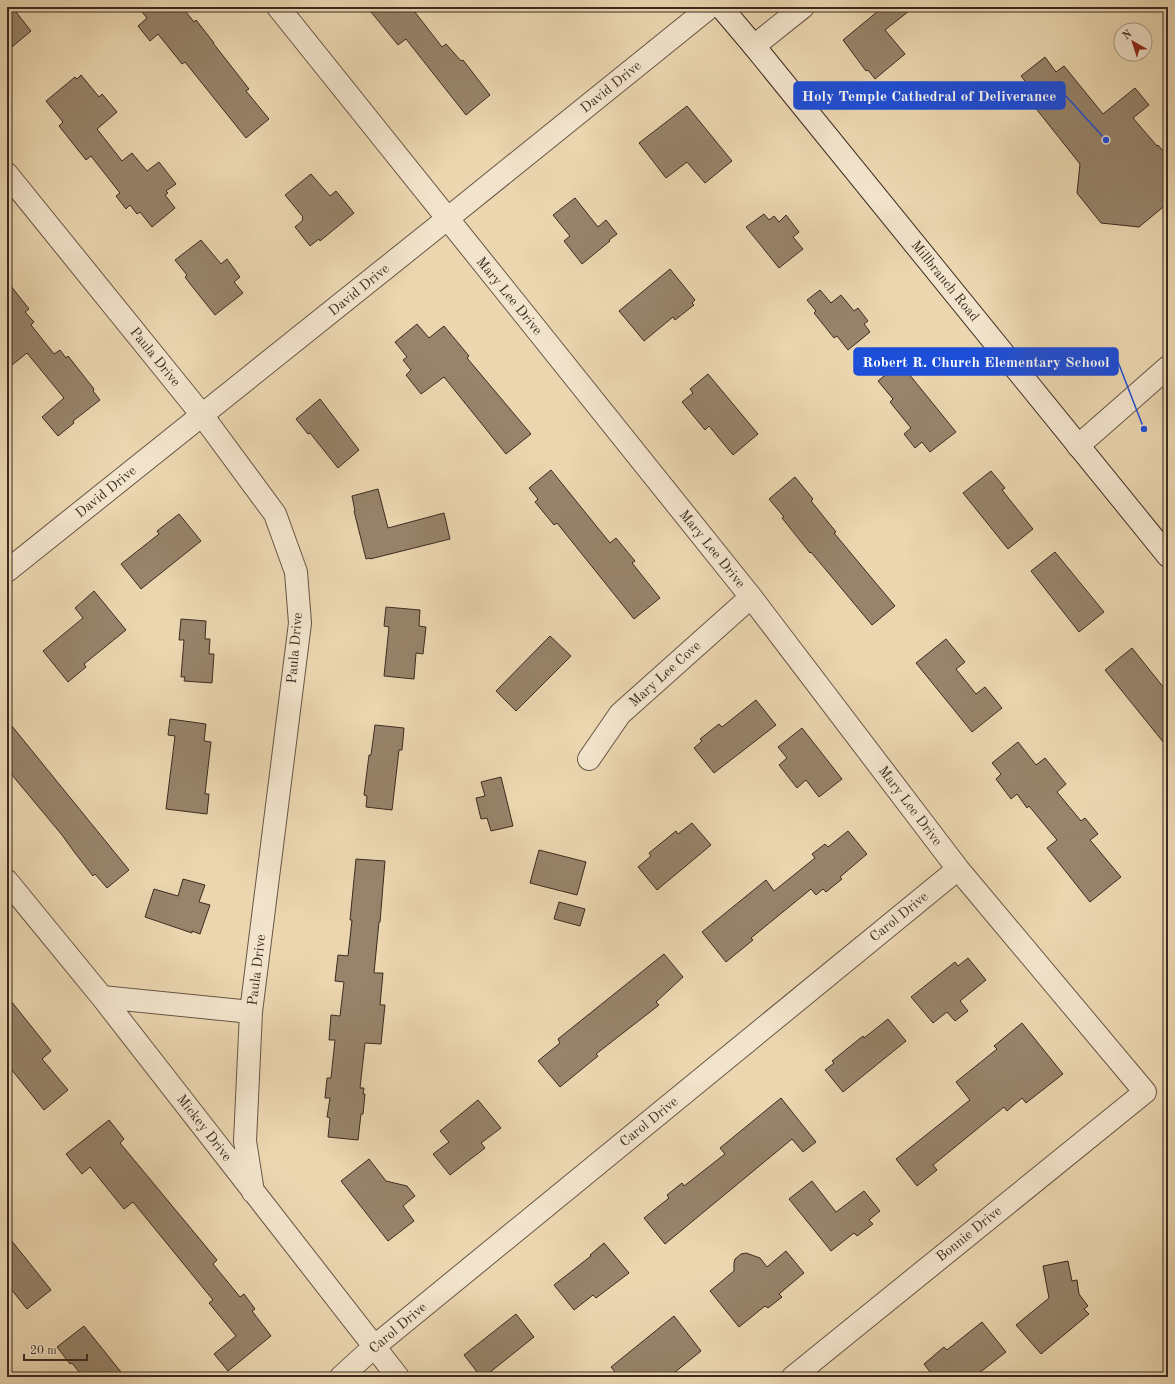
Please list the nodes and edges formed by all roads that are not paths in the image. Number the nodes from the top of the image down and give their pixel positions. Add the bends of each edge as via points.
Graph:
1 (278, 7) edge
2 (710, 7) edge
3 (721, 7) edge
4 (803, 7) edge
5 (754, 46) junction
6 (7, 174) edge
7 (447, 219) junction
8 (1168, 366) edge
9 (202, 415) junction
10 (1078, 446) junction
11 (1168, 556) edge
12 (7, 571) edge
13 (751, 597) junction
14 (589, 759) dead end
15 (958, 869) junction
16 (7, 881) edge
17 (102, 997) junction
18 (251, 1012) junction
19 (1145, 1092) joint
20 (253, 1192) junction
21 (375, 1346) junction
22 (341, 1377) edge
23 (398, 1377) edge
24 (793, 1377) edge

1 - 7 street, Mary Lee Drive
2 - 7 street, David Drive
3 - 5 street, Millbranch Road
4 - 5 street
5 - 10 street, Millbranch Road
6 - 9 street, Paula Drive
7 - 9 street, David Drive
7 - 13 street, Mary Lee Drive
8 - 10 street
9 - 12 street, David Drive
9 - 18 street, Paula Drive via 274,514 297,579 300,623
10 - 11 street, Millbranch Road
13 - 14 street, Mary Lee Cove via 620,714
13 - 15 street, Mary Lee Drive
15 - 19 street, Mary Lee Drive
15 - 21 street, Carol Drive
16 - 17 street, Mickey Drive
17 - 18 street
17 - 20 street, Mickey Drive
18 - 20 street, Paula Drive via 245,1141
19 - 24 street, Bonnie Drive
20 - 21 street, Mickey Drive
21 - 22 street, Carol Drive
21 - 23 street, Mickey Drive

